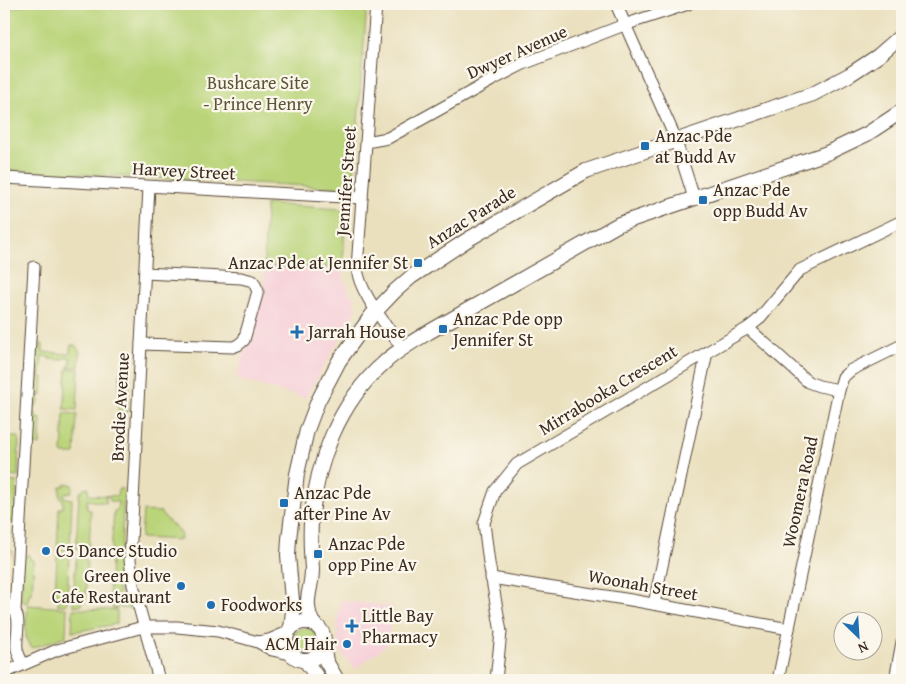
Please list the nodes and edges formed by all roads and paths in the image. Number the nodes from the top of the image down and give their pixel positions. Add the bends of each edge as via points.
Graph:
1 (376, 4) edge
2 (616, 4) edge
3 (688, 4) edge
4 (624, 25) junction
5 (902, 36) edge
6 (902, 112) edge
7 (675, 139) junction
8 (366, 142) junction
9 (4, 178) edge
10 (149, 187) junction
11 (362, 198) junction
12 (694, 198) junction
13 (902, 221) edge
14 (34, 267) dead end
15 (145, 274) junction
16 (377, 310) junction
17 (748, 328) junction
18 (141, 344) junction
19 (902, 346) edge
20 (402, 348) junction
21 (707, 352) junction
22 (839, 390) junction
23 (491, 578) junction
24 (4, 604) edge
25 (654, 604) junction
26 (15, 611) junction
27 (313, 624) junction
28 (144, 627) junction
29 (789, 629) junction
30 (289, 630) junction
31 (258, 642) junction
32 (902, 642) edge
33 (323, 645) junction
34 (290, 654) junction
35 (305, 660) junction
36 (23, 664) junction
37 (4, 673) edge
38 (159, 680) edge
39 (319, 680) edge
40 (337, 680) edge
41 (496, 680) edge
42 (778, 680) edge
43 (894, 680) edge

1 - 8 street, Jennifer Street
2 - 4 street
3 - 4 street, Dwyer Avenue
4 - 7 street
4 - 8 street, Dwyer Avenue via 523,64 388,138
5 - 7 main road, Anzac Parade via 878,56 822,90
6 - 12 main road via 828,153
7 - 12 street
7 - 16 main road, Anzac Parade via 571,179 438,258 404,283
8 - 11 street, Jennifer Street
9 - 10 street, Harvey Street
10 - 11 street, Harvey Street
10 - 15 street, Brodie Avenue
11 - 16 street, Jennifer Street via 358,278
12 - 20 main road via 611,228
13 - 17 street, Mirrabooka Crescent via 800,270
14 - 26 street
15 - 18 street, Brodie Avenue
15 - 18 street via 241,278 253,281 258,291 245,338 238,345
16 - 20 street, Jennifer Street
16 - 30 main road, Anzac Parade via 330,377 315,408 304,443 289,539 293,614
17 - 21 street, Mirrabooka Crescent
17 - 22 street via 808,382
18 - 28 street, Brodie Avenue via 130,560
19 - 22 street, Woomera Road via 851,370 843,378
20 - 27 main road via 359,390 328,444 318,477 311,524 312,579 307,605
21 - 23 street, Mirrabooka Crescent via 517,464 495,491 484,523
21 - 25 street
22 - 29 street, Woomera Road
23 - 25 street, Woonah Street
23 - 41 street, Mirrabooka Crescent via 501,632
24 - 26 street
25 - 29 street, Woonah Street
26 - 36 street via 17,649
27 - 30 main road via 302,622
27 - 33 main road via 322,634
28 - 31 street via 218,631
28 - 36 street via 57,650
28 - 38 street, Brodie Avenue
29 - 42 street, Woomera Road
30 - 31 street
30 - 34 main road via 285,643
31 - 34 street via 272,650
32 - 43 street
33 - 35 main road via 317,656
33 - 40 main road via 326,661
34 - 35 main road
35 - 39 main road
36 - 37 street

